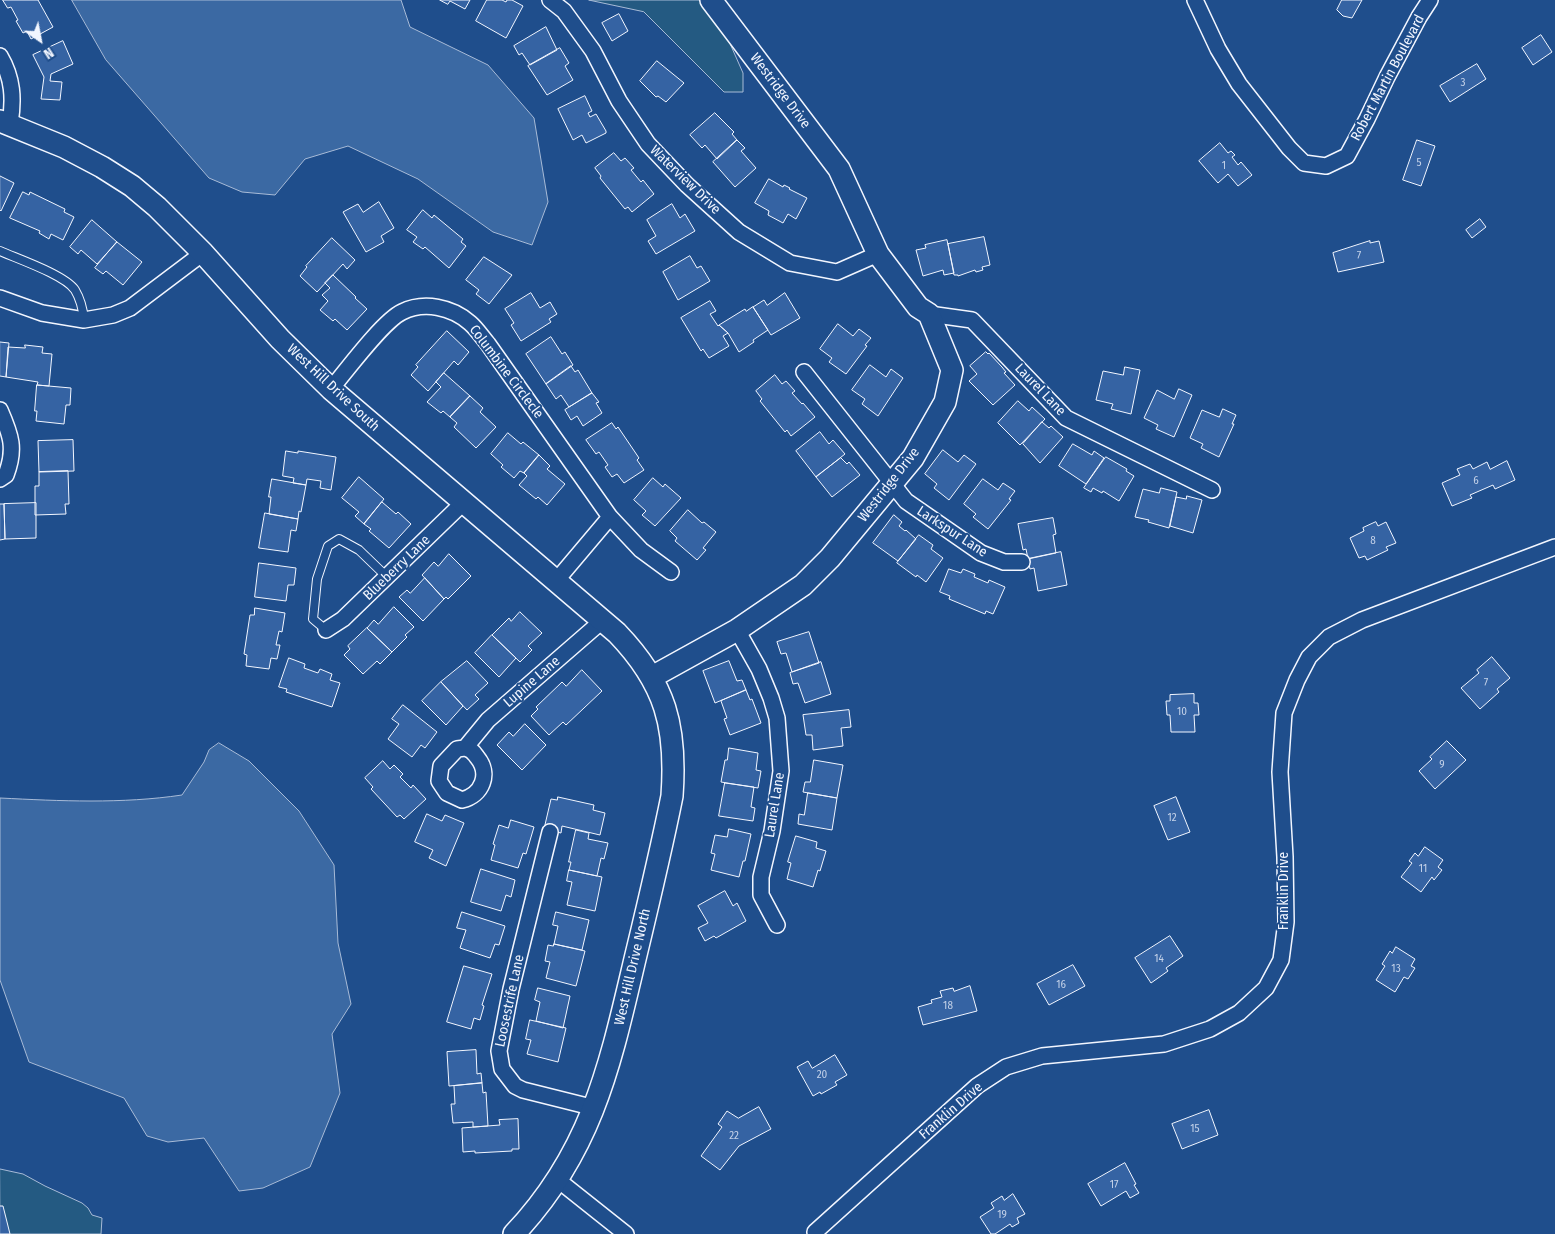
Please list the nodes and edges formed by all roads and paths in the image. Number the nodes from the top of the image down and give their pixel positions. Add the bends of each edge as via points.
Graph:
1 (550, 0) edge
2 (712, 0) edge
3 (1195, 0) edge
4 (1430, 0) edge
5 (0, 56) edge
6 (5, 122) edge
7 (0, 251) edge
8 (203, 253) junction
9 (878, 254) junction
10 (0, 298) edge
11 (928, 314) junction
12 (84, 320) junction
13 (804, 372) dead end
14 (331, 389) junction
15 (0, 410) edge
16 (0, 479) edge
17 (891, 484) junction
18 (1212, 490) dead end
19 (464, 502) junction
20 (610, 518) junction
21 (1555, 547) edge
22 (1022, 562) dead end
23 (670, 572) dead end
24 (387, 577) junction
25 (556, 581) junction
26 (602, 621) junction
27 (326, 630) joint
28 (737, 630) junction
29 (652, 678) junction
30 (466, 748) dead end
31 (550, 832) dead end
32 (777, 925) dead end
33 (595, 1108) junction
34 (558, 1180) junction
35 (815, 1232) dead end
36 (514, 1234) edge
37 (626, 1234) edge

1 - 9 street, Waterview Drive via 564,11 593,51 619,101 648,144 739,232 790,263 837,272
2 - 9 street, Westridge Drive via 839,169
3 - 4 street, Robert Martin Boulevard via 1239,84 1289,148 1304,163 1326,166 1347,156
5 - 6 street via 14,101
6 - 8 street, West Hill Drive South via 64,147 132,186
7 - 12 lane via 64,280 82,305
8 - 12 street via 130,308
8 - 14 street, West Hill Drive South
9 - 11 street, Westridge Drive via 918,307
10 - 12 street via 42,313
11 - 17 street, Westridge Drive via 952,370 945,402 913,458
11 - 18 street, Laurel Lane via 972,320 1066,418
13 - 17 street, Larkspur Lane
14 - 19 street, West Hill Drive South
14 - 20 street, Columbine Circlecle via 400,312 416,307 435,307 455,313 471,324 488,344
15 - 16 street via 12,450 6,475
17 - 22 street, Larkspur Lane via 906,502 981,553 1004,562
17 - 28 street, Westridge Drive via 830,558 803,585
19 - 24 street, Blueberry Lane
19 - 25 street, West Hill Drive South
20 - 23 street, Columbine Circlecle via 640,550
20 - 25 street
21 - 35 street, Franklin Drive via 1362,620 1329,637 1310,657 1284,713 1280,772 1286,922 1281,960 1266,988 1238,1013 1210,1029 1164,1044 1042,1056 1006,1067 977,1086
24 - 27 street, Blueberry Lane via 338,624
24 - 27 lane via 359,550 340,539 328,546 317,579 313,619
25 - 26 street, West Hill Drive South
26 - 29 street, West Hill Drive South via 628,645
26 - 30 street, Lupine Lane via 488,720
28 - 29 street, Westridge Drive
28 - 32 street, Laurel Lane via 759,669 776,718 782,771 761,877 762,895
29 - 33 street, West Hill Drive North via 672,735 672,796 610,1064
31 - 33 street, Loosestrife Lane via 511,988 499,1051 502,1069 515,1086
33 - 34 street, West Hill Drive North
34 - 36 street, West Hill Drive North
34 - 37 street

